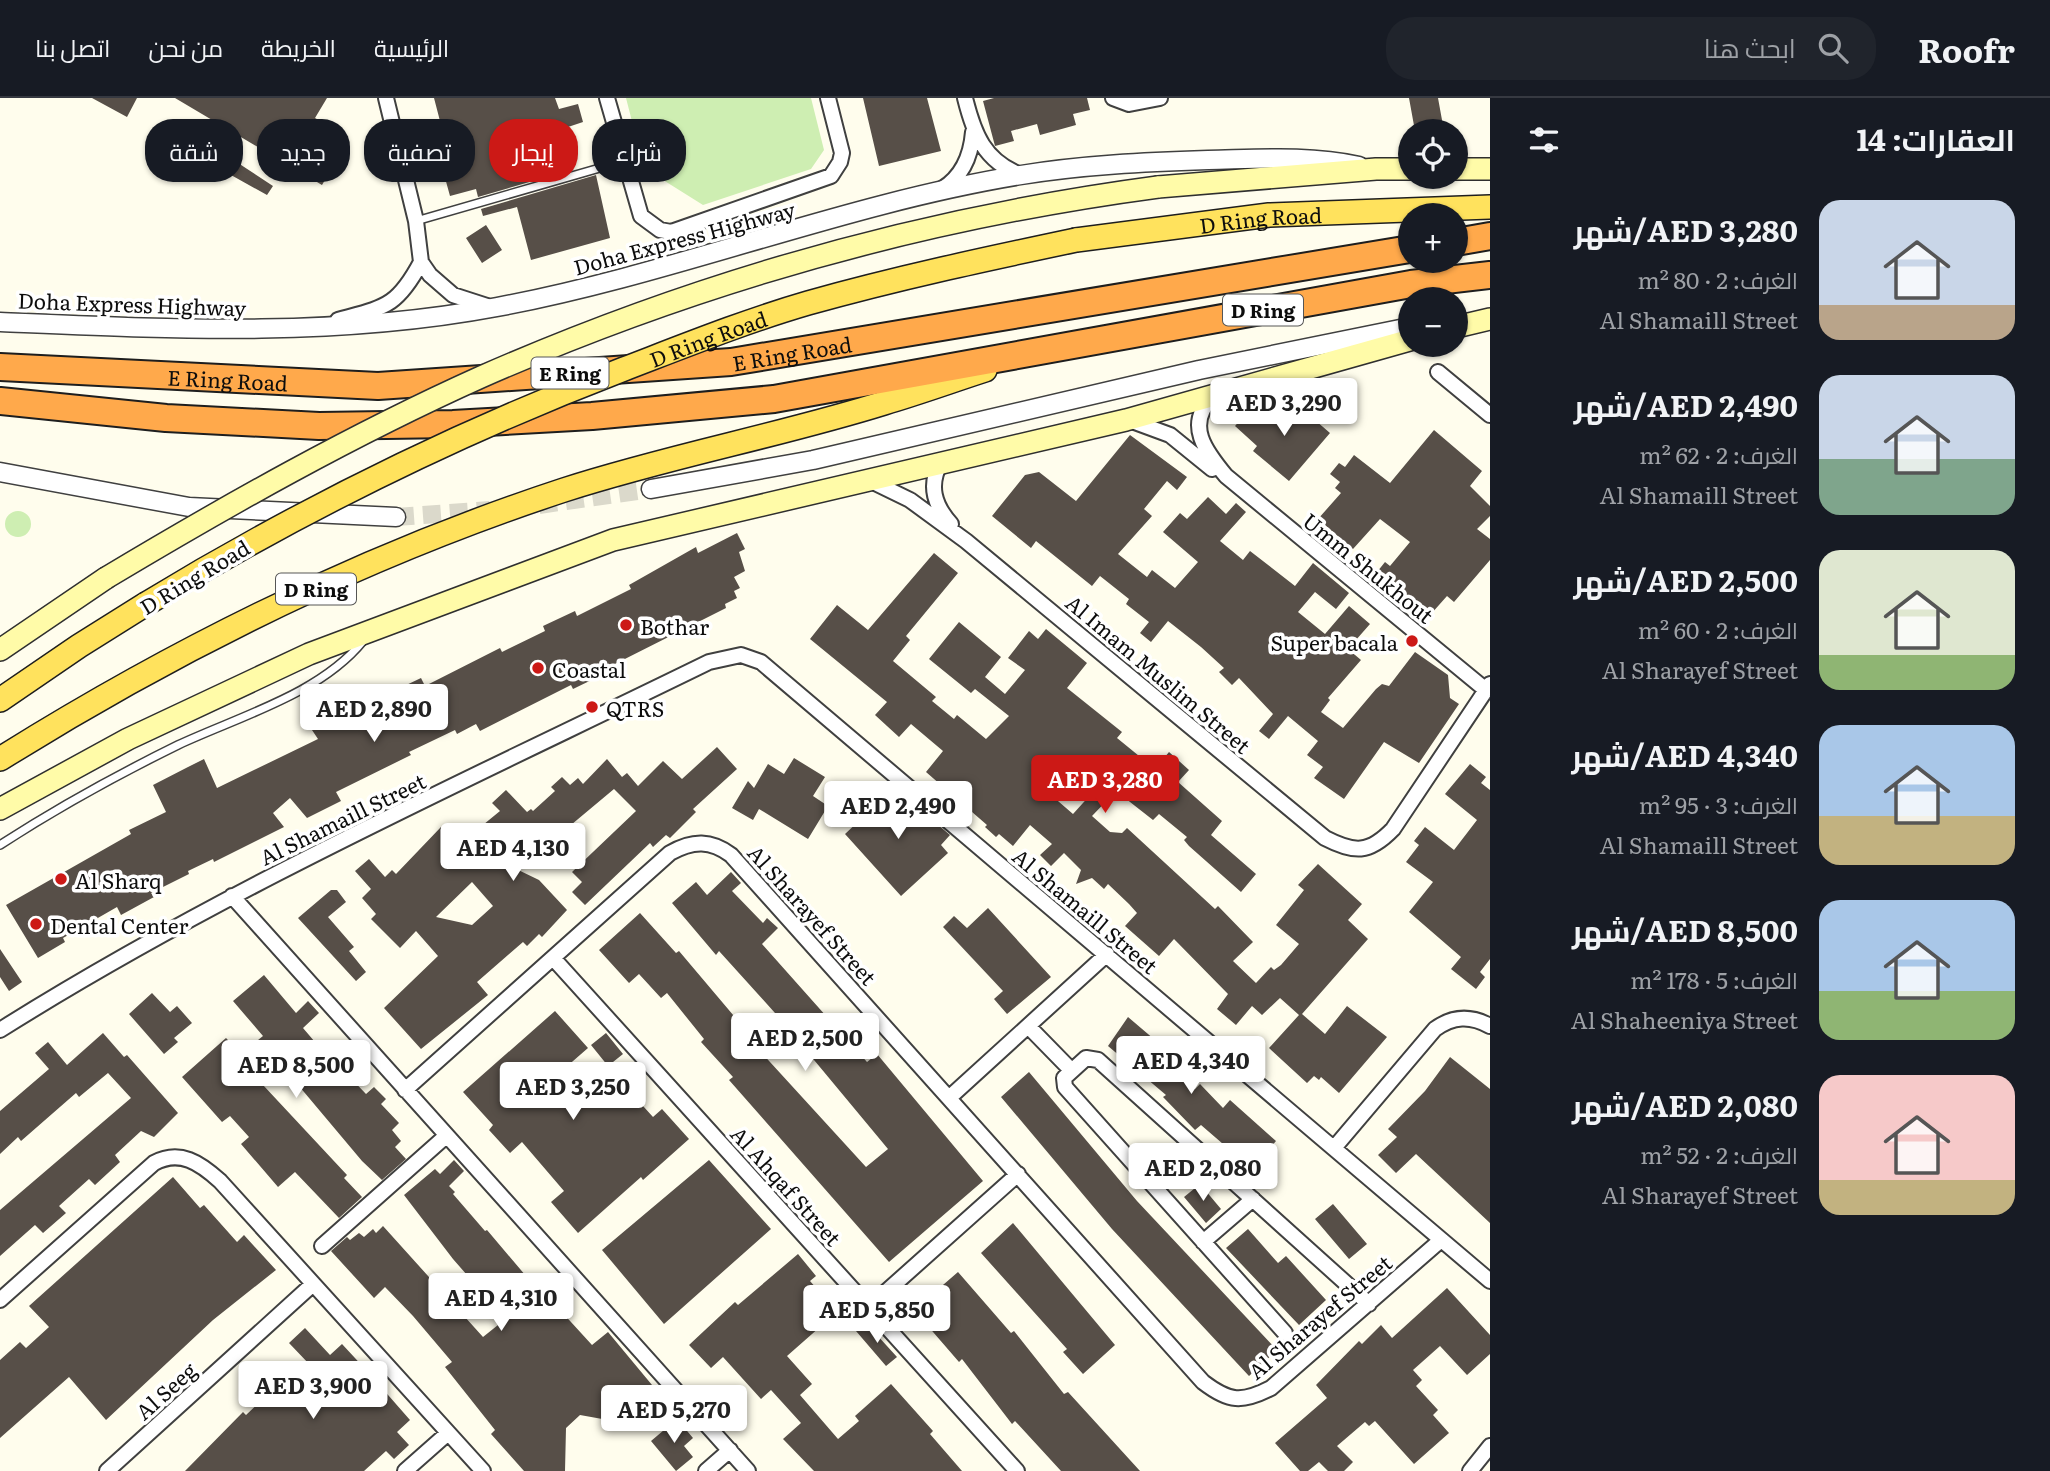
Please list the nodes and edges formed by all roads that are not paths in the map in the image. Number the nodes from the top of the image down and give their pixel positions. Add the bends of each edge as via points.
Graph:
1 (386, 98) edge
2 (607, 98) edge
3 (828, 98) edge
4 (965, 98) edge
5 (1113, 98) edge
6 (1160, 98) edge
7 (613, 119) edge
8 (974, 132) junction
9 (1376, 169) junction
10 (1398, 169) edge
11 (1468, 169) edge
12 (1490, 169) edge
13 (592, 170) edge
14 (1021, 175) junction
15 (630, 182) edge
16 (934, 194) junction
17 (1490, 207) edge
18 (416, 221) junction
19 (1490, 236) edge
20 (1468, 240) edge
21 (1398, 251) edge
22 (421, 262) junction
23 (1490, 275) edge
24 (497, 307) junction
25 (0, 322) edge
26 (1398, 329) edge
27 (303, 330) junction
28 (1398, 343) edge
29 (1038, 352) junction
30 (0, 366) edge
31 (1438, 372) dead end
32 (1216, 394) junction
33 (0, 401) edge
34 (1490, 415) edge
35 (1126, 420) junction
36 (941, 462) junction
37 (0, 472) edge
38 (1226, 475) junction
39 (870, 481) junction
40 (651, 489) tunnel mouth
41 (396, 517) tunnel mouth
42 (966, 541) junction
43 (373, 629) junction
44 (0, 650) edge
45 (1488, 687) edge
46 (0, 700) edge
47 (0, 759) edge
48 (0, 809) edge
49 (0, 845) edge
50 (232, 896) junction
51 (1107, 954) junction
52 (553, 958) junction
53 (1028, 1026) junction
54 (1490, 1026) edge
55 (0, 1030) edge
56 (1072, 1070) junction
57 (405, 1090) junction
58 (950, 1097) junction
59 (446, 1136) junction
60 (1334, 1148) junction
61 (1018, 1174) junction
62 (1253, 1199) junction
63 (1441, 1240) junction
64 (1203, 1242) junction
65 (322, 1246) dead end
66 (1490, 1281) edge
67 (313, 1284) junction
68 (0, 1300) edge
69 (1369, 1304) junction
70 (869, 1307) junction
71 (1285, 1333) dead end
72 (448, 1433) junction
73 (1490, 1446) edge
74 (730, 1450) junction
75 (107, 1471) edge
76 (405, 1471) edge
77 (483, 1471) edge
78 (706, 1471) edge
79 (748, 1471) edge
80 (1017, 1471) edge
81 (1470, 1471) edge

1 - 18 street
2 - 7 street
3 - 15 street via 842,153 831,176 683,229 660,230 641,216
4 - 8 street
5 - 6 street via 1129,104
8 - 14 street via 997,163
8 - 16 street via 963,169
9 - 10 main road, D Ring Road
9 - 14 street, Doha Express Highway via 1301,158 1177,161
9 - 44 main road, D Ring Road, bridge via 1158,187 975,217 836,251 667,304 482,377 375,428 106,578
11 - 12 main road
13 - 18 lane
14 - 16 street, Doha Express Highway
16 - 24 street, Doha Express Highway via 685,263
17 - 46 main road, D Ring Road, bridge via 1269,215 1076,240 806,304 561,393 418,455 237,549
18 - 22 street
19 - 20 highway
21 - 30 highway, E Ring Road / E Ring via 731,362 378,386
22 - 24 street via 453,295
22 - 27 street via 397,299 377,310
23 - 29 highway, D Ring via 1412,284
24 - 27 street, Doha Express Highway
25 - 27 street, Doha Express Highway via 202,331
26 - 40 street via 1199,370 813,460
28 - 32 main road, D Ring
29 - 33 highway, E Ring Road / E Ring via 774,399 453,424 319,426 166,418
29 - 47 main road, D Ring via 882,404 652,463 454,528 246,622 100,699
31 - 34 street
32 - 35 main road, D Ring
32 - 38 street, Umm Shukhout via 1200,417 1199,436
35 - 36 main road, D Ring
35 - 38 street, Umm Shukhout via 1170,435 1210,468
36 - 39 main road, D Ring
36 - 42 street via 934,482 935,499
37 - 41 street via 189,507
38 - 45 street, Umm Shukhout
39 - 42 street via 910,500
39 - 43 main road, D Ring via 613,540
42 - 45 street via 1325,838 1343,847 1378,845 1393,829
43 - 48 main road, D Ring via 128,739
43 - 49 lane via 347,661 315,685 159,755
50 - 51 street, Al Shamaill Street via 709,662 741,655 761,662
50 - 55 street, Al Shamaill Street
50 - 57 street
51 - 53 street
51 - 60 street, Al Shamaill Street
52 - 57 street, Al Sharayef Street
52 - 58 street, Al Sharayef Street via 670,853 695,842 721,847
52 - 70 street, Al Ahqaf Street
53 - 56 street
53 - 58 street
54 - 60 street via 1462,1017 1441,1025
56 - 62 street via 1086,1058 1098,1060
56 - 64 street via 1064,1078 1065,1087
57 - 59 street
58 - 61 street, Al Sharayef Street
59 - 65 street
59 - 74 street
60 - 63 street, Al Shamaill Street
61 - 69 street, Al Sharayef Street via 1203,1382 1232,1399 1251,1398 1271,1388
61 - 70 street
62 - 64 street
62 - 69 street
63 - 66 street, Al Shamaill Street
63 - 69 street, Al Sharayef Street
64 - 71 street
67 - 68 street via 202,1164 166,1157 138,1176
67 - 72 street
67 - 75 street, Al Seeg
70 - 80 street, Al Ahqaf Street
72 - 76 street
72 - 77 street
73 - 81 street
74 - 78 street
74 - 79 street

